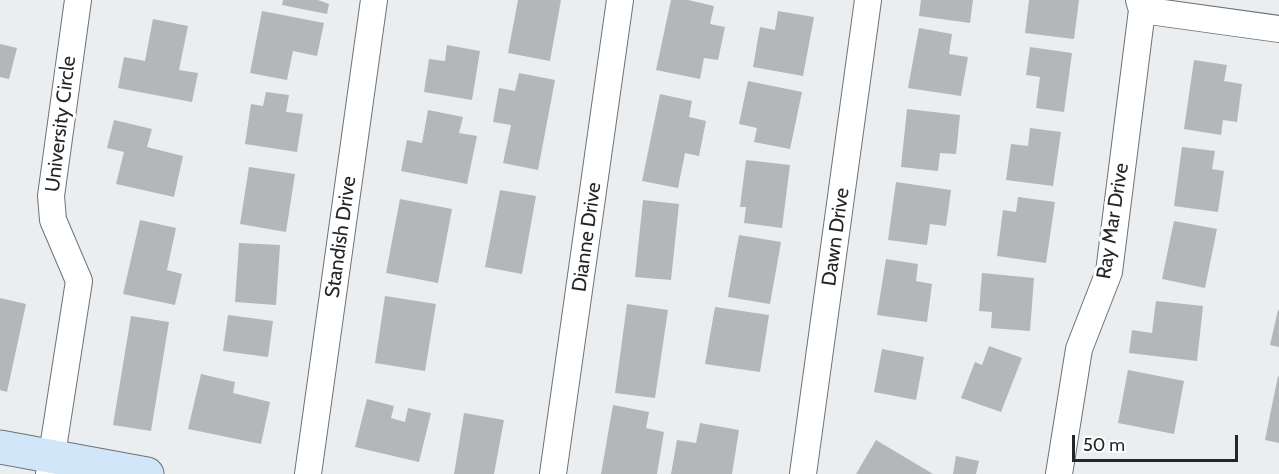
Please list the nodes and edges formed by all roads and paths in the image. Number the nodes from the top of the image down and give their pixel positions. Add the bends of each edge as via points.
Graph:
1 (78, 0) edge
2 (374, 0) edge
3 (620, 0) edge
4 (868, 0) edge
5 (1140, 5) edge
6 (1279, 29) edge
7 (0, 447) edge
8 (51, 466) edge
9 (147, 474) edge
10 (308, 474) edge
11 (553, 474) edge
12 (803, 474) edge
13 (1059, 474) edge

1 - 8 street, University Circle via 51,196 53,220 79,281
2 - 10 street, Standish Drive
3 - 11 street, Dianne Drive
4 - 12 street, Dawn Drive
5 - 6 street
5 - 13 street, Ray Mar Drive via 1109,272 1080,349
7 - 8 street
8 - 9 street

